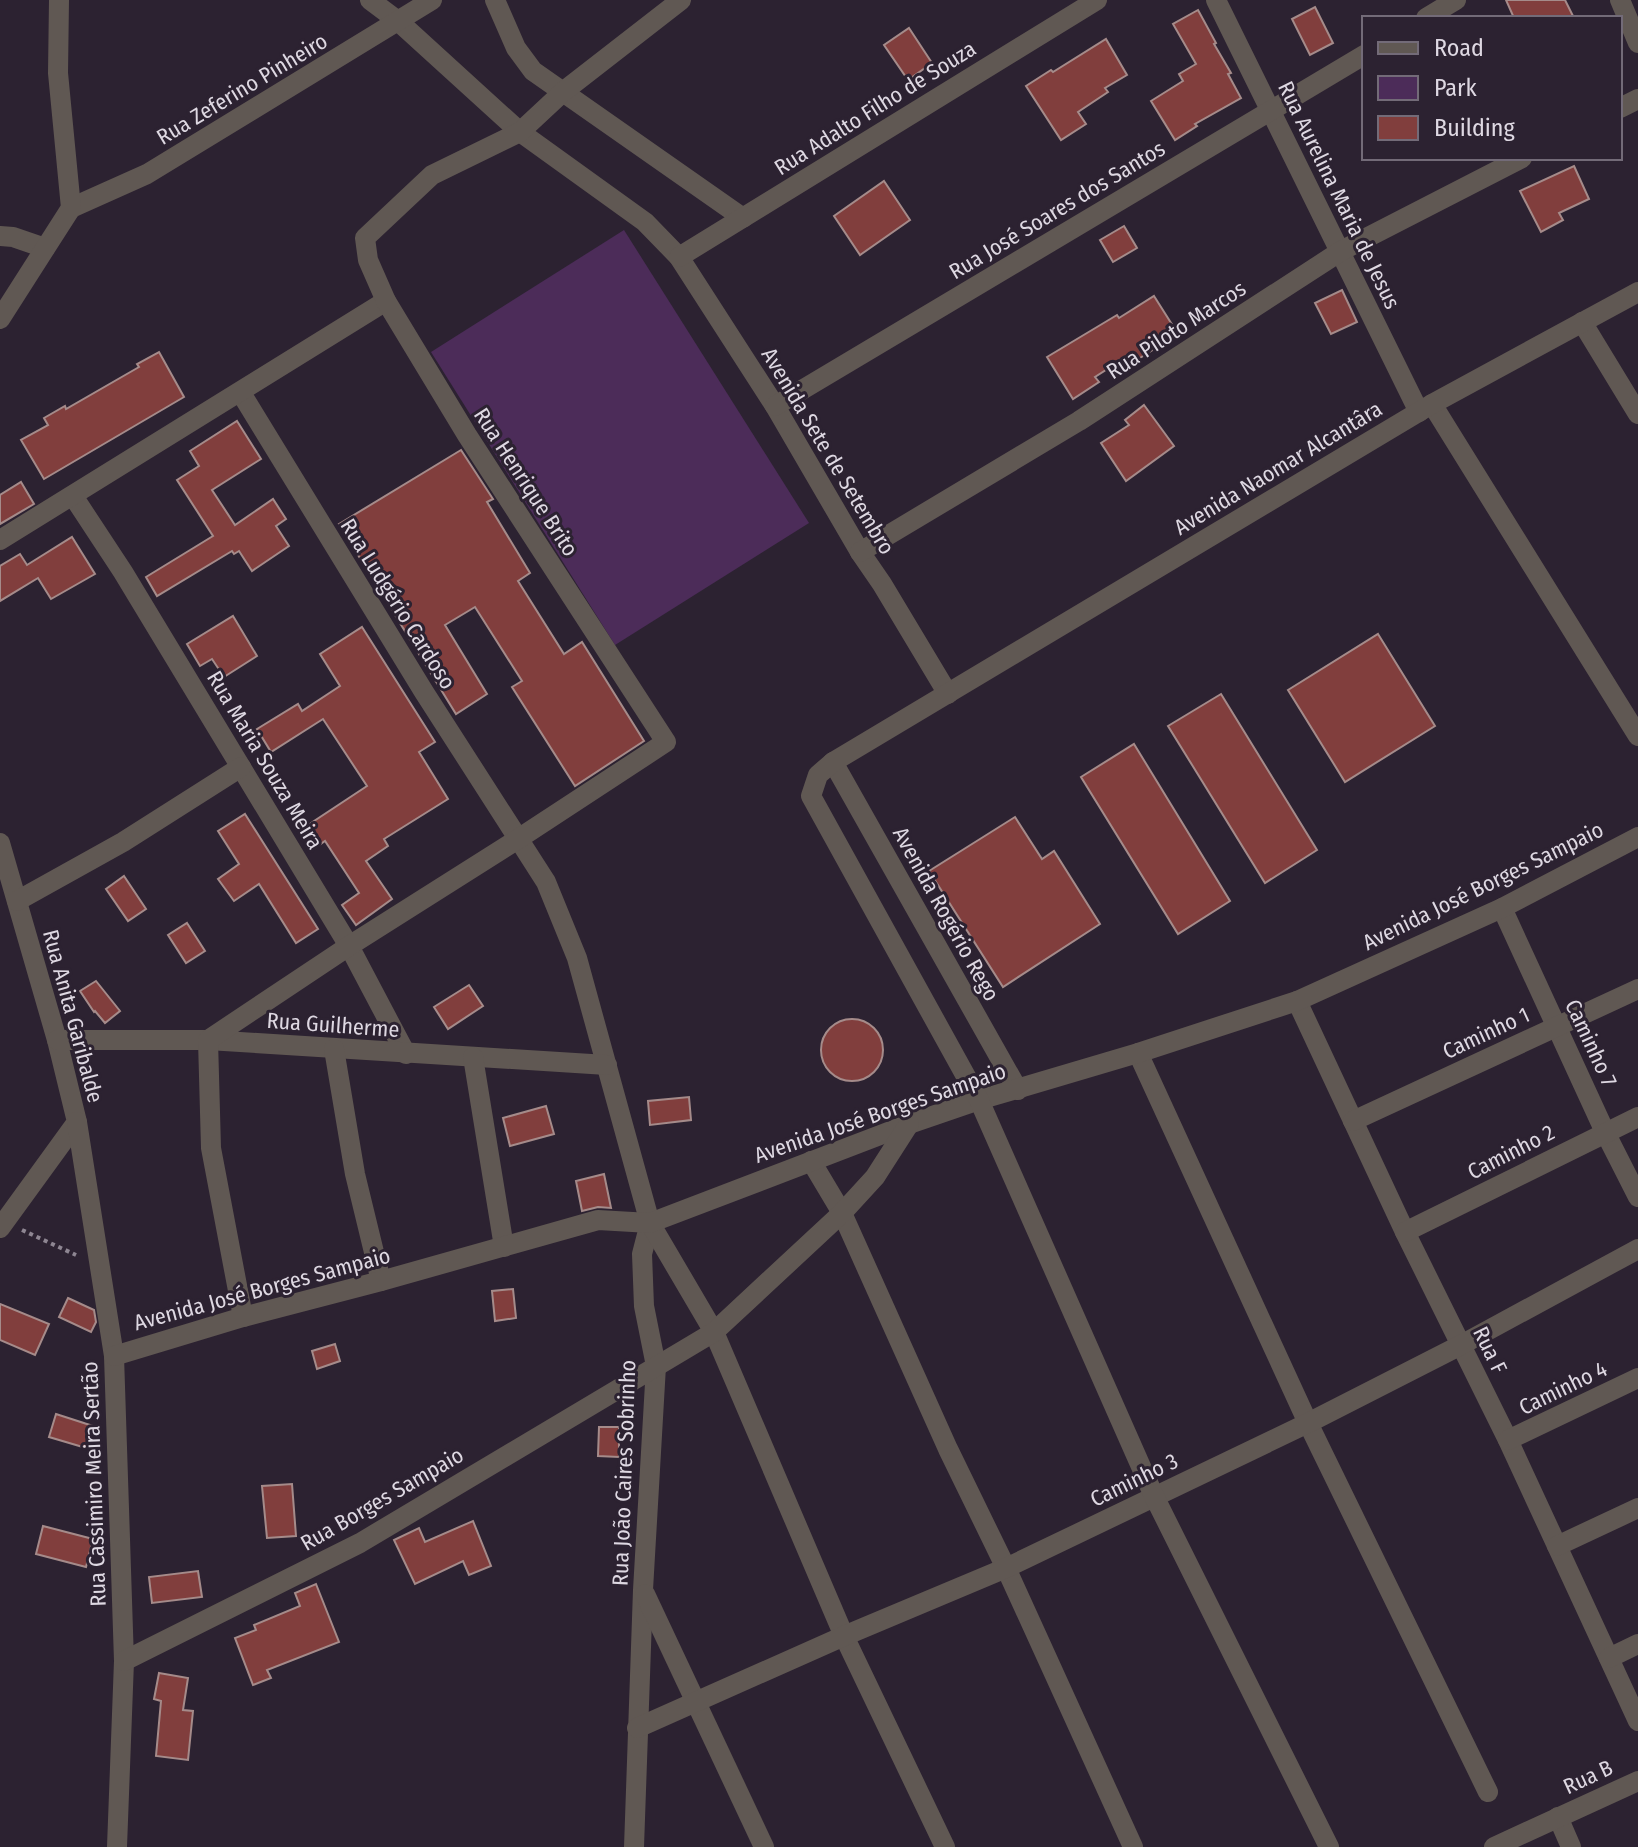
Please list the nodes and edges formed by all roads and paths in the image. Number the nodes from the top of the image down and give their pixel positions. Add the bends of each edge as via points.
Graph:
1 (59, 0) edge
2 (370, 0) edge
3 (432, 0) edge
4 (495, 0) edge
5 (681, 0) edge
6 (1097, 0) edge
7 (1216, 0) edge
8 (1456, 0) edge
9 (1620, 0) edge
10 (1429, 16) edge
11 (398, 21) junction
12 (1638, 43) edge
13 (1362, 56) edge
14 (564, 91) junction
15 (1272, 110) junction
16 (520, 132) junction
17 (1518, 160) edge
18 (71, 208) junction
19 (743, 218) junction
20 (0, 236) edge
21 (45, 248) junction
22 (1341, 251) junction
23 (679, 257) junction
24 (1638, 292) edge
25 (386, 301) junction
26 (0, 319) edge
27 (1582, 322) junction
28 (241, 393) junction
29 (775, 406) junction
30 (1426, 408) junction
31 (1638, 414) edge
32 (73, 496) junction
33 (0, 540) edge
34 (860, 552) junction
35 (948, 694) junction
36 (1638, 736) edge
37 (833, 762) junction
38 (241, 767) junction
39 (1638, 837) edge
40 (518, 839) junction
41 (0, 843) edge
42 (17, 901) junction
43 (1502, 908) junction
44 (349, 946) junction
45 (1638, 989) edge
46 (1297, 1001) junction
47 (1557, 1027) junction
48 (57, 1040) junction
49 (208, 1040) junction
50 (334, 1049) junction
51 (1138, 1053) junction
52 (406, 1054) junction
53 (473, 1057) junction
54 (607, 1065) junction
55 (1018, 1090) junction
56 (979, 1100) junction
57 (1638, 1117) edge
58 (1353, 1121) junction
59 (77, 1122) junction
60 (909, 1124) junction
61 (1605, 1132) junction
62 (811, 1161) junction
63 (1638, 1197) edge
64 (842, 1213) junction
65 (1, 1223) edge
66 (650, 1223) junction
67 (1405, 1232) junction
68 (504, 1247) junction
69 (1638, 1249) edge
70 (100, 1266) junction
71 (381, 1281) junction
72 (243, 1317) junction
73 (714, 1332) junction
74 (1461, 1345) junction
75 (114, 1356) junction
76 (656, 1366) junction
77 (1638, 1378) edge
78 (1308, 1423) junction
79 (1508, 1440) junction
80 (1154, 1496) junction
81 (1638, 1508) edge
82 (1557, 1546) junction
83 (1006, 1568) junction
84 (643, 1590) junction
85 (844, 1636) junction
86 (1638, 1644) edge
87 (1609, 1658) junction
88 (124, 1661) junction
89 (696, 1702) junction
90 (1638, 1721) edge
91 (637, 1728) junction
92 (1638, 1781) edge
93 (1488, 1792) dead end
94 (1558, 1817) junction
95 (1523, 1841) edge
96 (117, 1847) edge
97 (634, 1847) edge
98 (764, 1847) edge
99 (945, 1847) edge
100 (1133, 1847) edge
101 (1329, 1847) edge
102 (1494, 1847) edge
103 (1571, 1847) edge

1 - 18 street via 58,73
2 - 11 street, Avenida Sete de Setembro
3 - 11 street, Rua Zeferino Pinheiro
4 - 14 street via 516,48 533,71
5 - 14 street
6 - 19 street, Rua Adalto Filho de Souza
7 - 15 street, Rua Aurelina Maria de Jesus
8 - 10 street
9 - 12 street
11 - 16 street, Avenida Sete de Setembro
11 - 18 street, Rua Zeferino Pinheiro via 147,174
13 - 15 street, Rua José Soares dos Santos
14 - 16 street
14 - 19 street
15 - 22 street, Rua Aurelina Maria de Jesus
15 - 29 street, Rua José Soares dos Santos
16 - 23 street, Avenida Sete de Setembro via 645,222
16 - 25 street, Rua Henrique Brito via 432,175 365,238 368,260
17 - 22 street, Rua Piloto Marcos
18 - 21 street
19 - 23 street, Rua Adalto Filho de Souza
20 - 21 street
21 - 26 street
22 - 30 street, Rua Aurelina Maria de Jesus
22 - 34 street, Rua Piloto Marcos via 1079,421
23 - 29 street, Avenida Sete de Setembro
24 - 27 street, Avenida Naomar Alcantâra
25 - 28 street
25 - 40 street, Rua Henrique Brito via 666,742
27 - 30 street, Avenida Naomar Alcantâra
27 - 31 street
28 - 32 street
28 - 40 street, Rua Ludgério Cardoso
29 - 34 street, Avenida Sete de Setembro
30 - 35 street, Avenida Naomar Alcantâra
30 - 36 street, Rua Aurelina Maria de Jesus
32 - 33 street
32 - 38 street, Rua Maria Souza Meira
34 - 35 street, Avenida Sete de Setembro
35 - 37 street
37 - 55 street, Avenida Rogério Rego
37 - 56 street via 818,775 811,796
38 - 42 street
38 - 44 street, Rua Maria Souza Meira
39 - 43 street, Avenida José Borges Sampaio
40 - 44 street
40 - 54 street, Rua João Caires Sobrinho via 546,882 577,958
41 - 42 street, Rua Anita Garibalde
42 - 48 street, Rua Anita Garibalde
43 - 46 street, Avenida José Borges Sampaio
43 - 47 street, Caminho 7
44 - 49 street
44 - 52 street, Rua Maria Souza Meira
45 - 47 street, Caminho 1
46 - 51 street, Avenida José Borges Sampaio
46 - 58 street, Rua F
47 - 58 street, Caminho 1
47 - 61 street, Caminho 7
48 - 49 street, Rua Guilherme
48 - 59 street, Rua Anita Garibalde
49 - 50 street, Rua Guilherme
49 - 72 street via 211,1148
50 - 52 street, Rua Guilherme
50 - 71 street via 355,1174
51 - 55 street, Avenida José Borges Sampaio
51 - 78 street
52 - 53 street, Rua Guilherme
53 - 54 street, Rua Guilherme
53 - 68 street
54 - 66 street, Rua João Caires Sobrinho
55 - 56 street, Avenida José Borges Sampaio
56 - 60 street, Avenida José Borges Sampaio
56 - 80 street
57 - 61 street, Caminho 2
58 - 67 street, Rua F
59 - 65 street, Rua Anita Garibalde
59 - 70 street, Rua Cassimiro Meira Sertão
60 - 62 street, Avenida José Borges Sampaio
60 - 64 street, Rua Borges Sampaio via 875,1177
61 - 63 street, Caminho 7
61 - 67 street, Caminho 2
62 - 64 street
62 - 66 street, Avenida José Borges Sampaio
64 - 73 street, Rua Borges Sampaio
64 - 83 street
65 - 70 path
66 - 68 street, Avenida José Borges Sampaio via 598,1220
66 - 73 street
66 - 76 street, Rua João Caires Sobrinho via 642,1254 644,1306
67 - 74 street, Rua F
68 - 71 street, Avenida José Borges Sampaio
69 - 74 street, Caminho 3
70 - 75 street, Rua Cassimiro Meira Sertão
71 - 72 street, Avenida José Borges Sampaio
72 - 75 street, Avenida José Borges Sampaio
73 - 76 street, Rua Borges Sampaio
73 - 85 street
74 - 78 street, Caminho 3
74 - 79 street, Rua F
75 - 88 street, Rua Cassimiro Meira Sertão
76 - 84 street, Rua João Caires Sobrinho
76 - 88 street, Rua Borges Sampaio via 360,1543
77 - 79 street, Caminho 4
78 - 80 street, Caminho 3
78 - 93 street
79 - 82 street, Rua F
80 - 83 street, Caminho 3
80 - 101 street
81 - 82 street
82 - 87 street, Rua F
83 - 85 street, Caminho 3
83 - 100 street
84 - 89 street
84 - 91 street, Rua João Caires Sobrinho
85 - 89 street, Caminho 3
85 - 99 street
86 - 87 street
87 - 90 street, Rua F
88 - 96 street, Rua Cassimiro Meira Sertão
89 - 91 street, Caminho 3
89 - 98 street
91 - 97 street, Rua João Caires Sobrinho
92 - 94 street, Rua B
94 - 95 street, Rua B
94 - 103 street
95 - 102 street, Rua B

